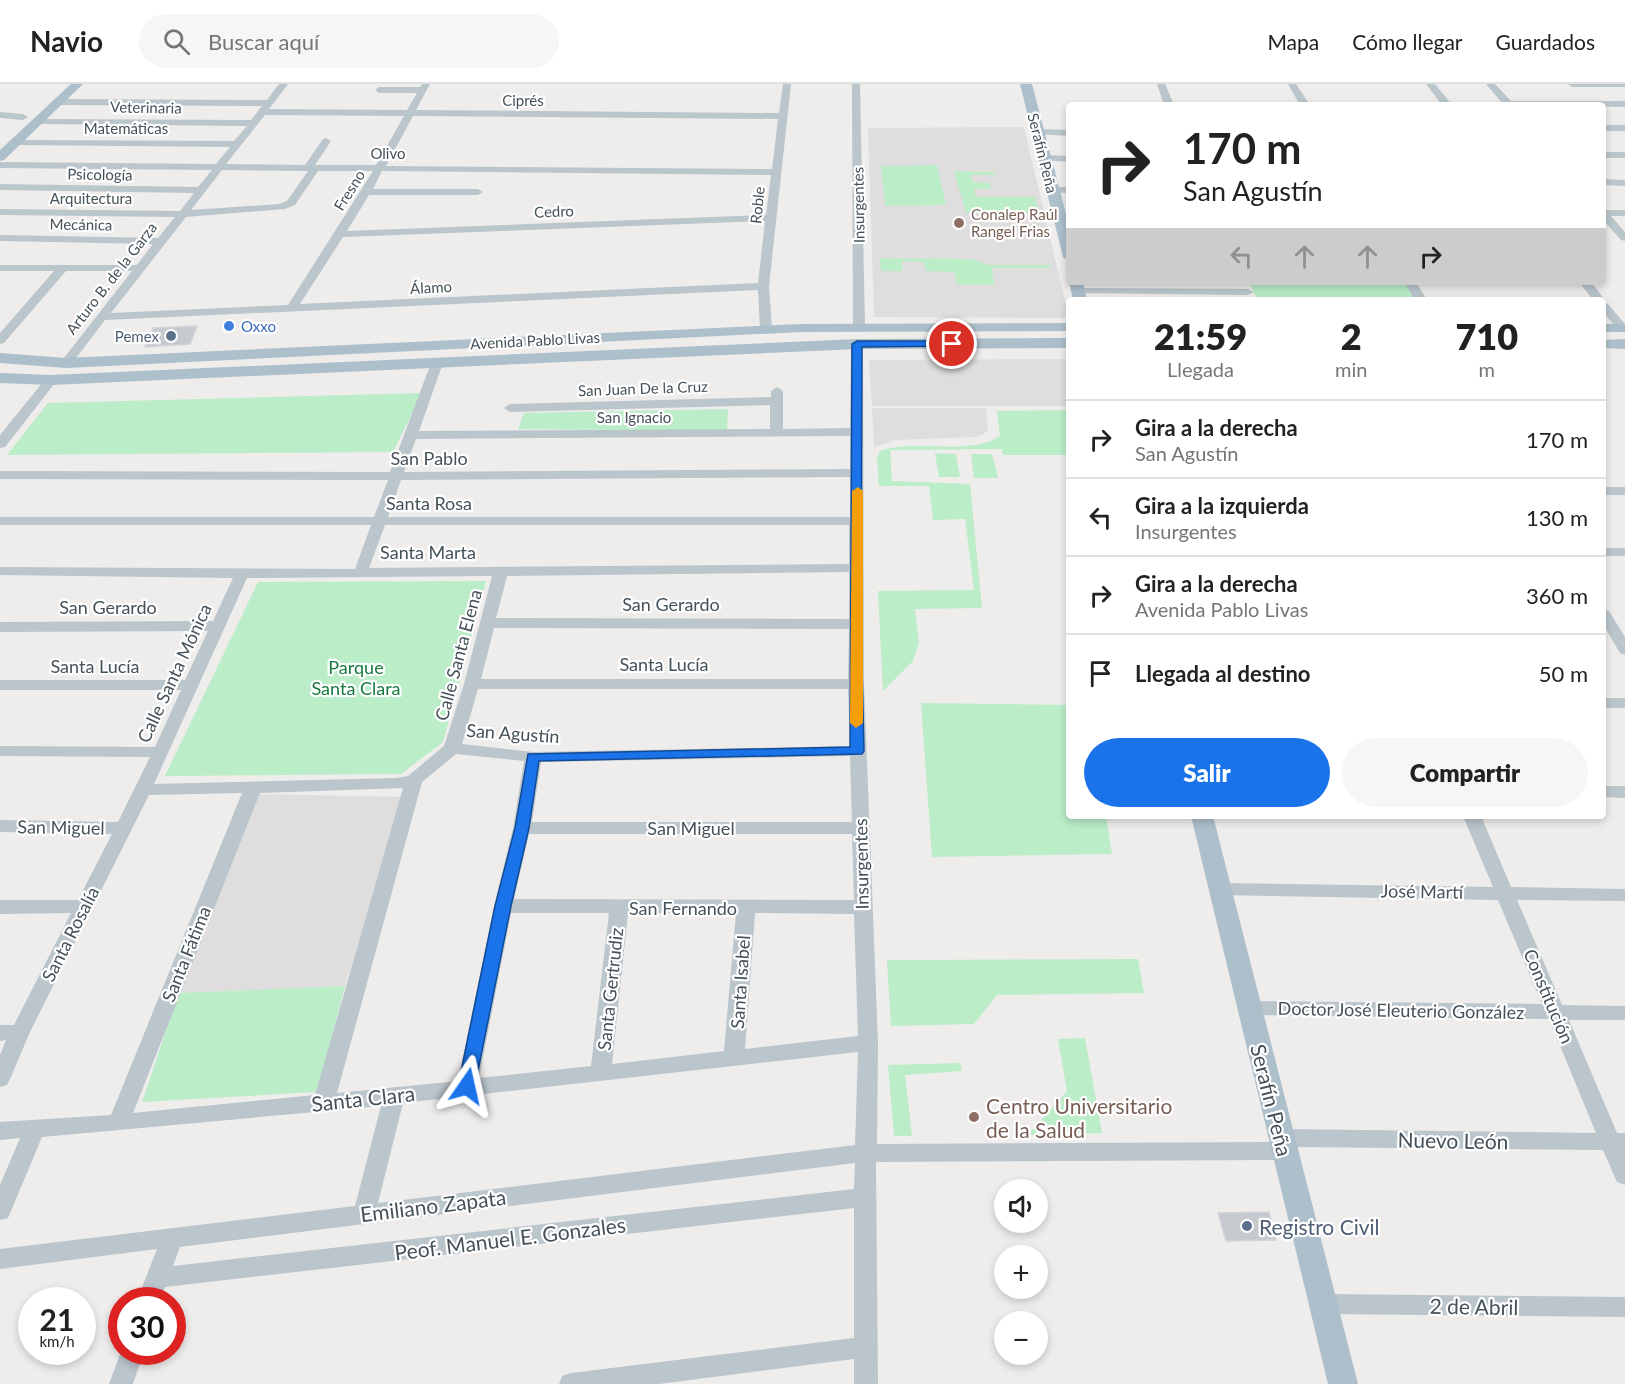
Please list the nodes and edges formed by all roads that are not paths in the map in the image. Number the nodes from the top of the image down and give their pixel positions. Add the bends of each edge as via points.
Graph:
1 (78, 84) edge
2 (284, 84) edge
3 (787, 84) edge
4 (856, 84) edge
5 (1026, 84) edge
6 (1161, 84) edge
7 (1292, 84) edge
8 (1430, 84) edge
9 (1490, 84) edge
10 (1572, 84) edge
11 (1598, 84) edge
12 (1625, 84) edge
13 (425, 87) edge
14 (379, 90) dead end
15 (59, 102) junction
16 (1168, 102) edge
17 (1303, 102) edge
18 (1445, 102) edge
19 (1507, 102) edge
20 (271, 103) junction
21 (1606, 106) edge
22 (1623, 106) edge
23 (263, 112) junction
24 (28, 113) joint
25 (410, 114) junction
26 (0, 115) edge
27 (782, 116) junction
28 (38, 121) junction
29 (253, 123) junction
30 (1606, 128) edge
31 (1625, 128) edge
32 (8, 131) dead end
33 (1038, 132) junction
34 (1066, 133) edge
35 (326, 141) dead end
36 (16, 142) junction
37 (237, 144) junction
38 (1606, 155) edge
39 (1625, 155) edge
40 (0, 157) edge
41 (1045, 159) junction
42 (1066, 159) edge
43 (0, 165) edge
44 (219, 166) junction
45 (311, 168) junction
46 (380, 168) junction
47 (776, 172) junction
48 (1606, 182) edge
49 (1625, 183) edge
50 (0, 187) edge
51 (200, 190) junction
52 (1052, 190) junction
53 (1066, 190) edge
54 (366, 192) junction
55 (478, 192) dead end
56 (0, 212) edge
57 (1625, 213) edge
58 (182, 214) junction
59 (1606, 214) edge
60 (1606, 216) edge
61 (771, 218) junction
62 (1065, 220) edge
63 (339, 234) junction
64 (0, 238) edge
65 (1625, 238) edge
66 (162, 241) junction
67 (0, 267) edge
68 (64, 267) junction
69 (139, 268) junction
70 (1586, 285) edge
71 (764, 286) junction
72 (1078, 291) edge
73 (1248, 291) edge
74 (1596, 297) edge
75 (292, 308) junction
76 (1606, 308) edge
77 (100, 318) junction
78 (859, 327) junction
79 (1066, 327) edge
80 (1606, 328) edge
81 (1623, 328) edge
82 (766, 329) junction
83 (0, 340) edge
84 (1066, 343) edge
85 (857, 344) junction
86 (1606, 344) edge
87 (1625, 344) edge
88 (0, 358) edge
89 (66, 363) junction
90 (437, 363) junction
91 (0, 378) edge
92 (51, 380) junction
93 (507, 416) junction
94 (776, 432) junction
95 (856, 432) junction
96 (412, 435) junction
97 (0, 444) edge
98 (858, 473) junction
99 (0, 475) edge
100 (397, 476) junction
101 (1606, 491) edge
102 (1625, 491) edge
103 (0, 521) edge
104 (382, 521) junction
105 (857, 521) junction
106 (1606, 552) edge
107 (1625, 552) edge
108 (857, 568) junction
109 (0, 571) edge
110 (501, 571) junction
111 (362, 572) junction
112 (242, 574) junction
113 (1606, 620) edge
114 (1606, 622) edge
115 (487, 624) junction
116 (855, 624) junction
117 (1625, 624) edge
118 (0, 627) edge
119 (216, 627) junction
120 (1625, 650) edge
121 (472, 684) junction
122 (856, 684) junction
123 (0, 685) edge
124 (189, 685) junction
125 (1606, 703) edge
126 (1625, 703) edge
127 (452, 748) junction
128 (0, 751) edge
129 (857, 751) junction
130 (159, 752) junction
131 (533, 757) junction
132 (414, 780) junction
133 (254, 786) junction
134 (143, 790) junction
135 (1606, 792) edge
136 (1625, 792) edge
137 (1203, 819) edge
138 (1473, 819) edge
139 (0, 826) edge
140 (122, 828) junction
141 (522, 828) junction
142 (861, 828) junction
143 (1220, 889) junction
144 (1506, 892) junction
145 (1625, 895) edge
146 (84, 906) junction
147 (503, 906) junction
148 (0, 907) edge
149 (862, 907) junction
150 (619, 908) junction
151 (746, 908) junction
152 (1250, 1008) junction
153 (1556, 1011) junction
154 (1625, 1013) edge
155 (10, 1033) edge
156 (868, 1043) junction
157 (734, 1057) junction
158 (601, 1071) junction
159 (0, 1079) edge
160 (467, 1086) junction
161 (394, 1096) junction
162 (324, 1102) junction
163 (118, 1123) junction
164 (35, 1129) junction
165 (0, 1131) edge
166 (1618, 1142) edge
167 (1283, 1144) junction
168 (866, 1152) junction
169 (1625, 1176) edge
170 (865, 1197) junction
171 (0, 1212) edge
172 (363, 1213) junction
173 (172, 1239) junction
174 (0, 1259) edge
175 (156, 1278) junction
176 (153, 1287) edge
177 (1324, 1304) junction
178 (1625, 1307) edge
179 (865, 1347) junction
180 (128, 1365) edge
181 (122, 1384) edge
182 (571, 1384) edge
183 (866, 1384) edge
184 (1343, 1384) edge

1 - 15 main road
2 - 20 street, Arturo B. de la Garza
3 - 27 street, Roble
4 - 78 street, Insurgentes
5 - 33 main road, Serafín Peña
6 - 16 street
7 - 17 street
8 - 18 street
9 - 19 street
10 - 11 street
11 - 12 street
11 - 22 street
13 - 14 street
13 - 25 street, Fresno
15 - 20 street
15 - 28 main road
20 - 23 street, Arturo B. de la Garza
21 - 22 street
23 - 25 street, Ciprés
23 - 29 street, Arturo B. de la Garza
24 - 26 street
24 - 32 main road
25 - 27 street, Ciprés
25 - 46 street, Fresno
27 - 47 street, Roble
28 - 29 street, Veterinaria
28 - 36 main road
29 - 37 street, Arturo B. de la Garza
30 - 31 street
33 - 34 street
33 - 41 main road, Serafín Peña
35 - 45 street
36 - 37 street, Matemáticas
36 - 40 main road
37 - 44 street, Arturo B. de la Garza
38 - 39 street
41 - 42 street
41 - 52 main road, Serafín Peña
43 - 44 street, Olivo
44 - 45 street, Olivo
44 - 51 street, Arturo B. de la Garza
45 - 46 street, Olivo
45 - 58 street via 291,203 285,206
46 - 47 street, Olivo
46 - 54 street, Fresno
47 - 61 street, Roble
48 - 49 street
50 - 51 street, Psicología
51 - 58 street, Arturo B. de la Garza
52 - 53 street
52 - 62 main road, Serafín Peña
54 - 55 street
54 - 63 street, Fresno
56 - 58 street, Arquitectura
57 - 59 street
58 - 66 street, Arturo B. de la Garza
60 - 65 street
61 - 63 street, Cedro
61 - 71 street, Roble
63 - 75 street, Fresno
64 - 66 street, Mecánica
66 - 69 street, Arturo B. de la Garza
67 - 68 street
68 - 69 street
68 - 83 street
69 - 77 street, Arturo B. de la Garza
70 - 74 street
71 - 75 street, Álamo
71 - 82 street, Roble
72 - 73 street
75 - 77 street, Álamo
76 - 81 street
77 - 89 street, Arturo B. de la Garza
78 - 79 main road, Avenida Pablo Livas
78 - 82 main road, Avenida Pablo Livas
80 - 81 main road
82 - 89 main road, Avenida Pablo Livas
84 - 85 main road, Avenida Pablo Livas
85 - 90 main road, Avenida Pablo Livas
85 - 95 street, Insurgentes
86 - 87 main road
88 - 89 main road, Avenida Pablo Livas
90 - 92 main road, Avenida Pablo Livas
90 - 96 street
91 - 92 main road, Avenida Pablo Livas
92 - 97 street
93 - 94 street, San Ignacio
93 - 94 street, San Juan De la Cruz via 777,395
93 - 96 street, San Ignacio
94 - 95 street, San Ignacio
95 - 98 street, Insurgentes
96 - 100 street
98 - 100 street, San Pablo
98 - 105 street, Insurgentes
99 - 100 street, San Pablo
100 - 104 street
101 - 102 street
103 - 104 street, Santa Rosa
104 - 105 street, Santa Rosa
104 - 111 street
105 - 108 street, Insurgentes
106 - 107 street
108 - 110 street, Santa Marta
108 - 116 street, Insurgentes
109 - 112 street, Santa Marta
110 - 111 street, Santa Marta
110 - 115 street, Calle Santa Elena
111 - 112 street, Santa Marta
112 - 119 street, Calle Santa Mónica
113 - 117 street
114 - 120 street
115 - 116 street, San Gerardo
115 - 121 street, Calle Santa Elena
116 - 122 street, Insurgentes
118 - 119 street, San Gerardo
119 - 124 street, Calle Santa Mónica
121 - 122 street, Santa Lucía
121 - 127 street, Calle Santa Elena
122 - 129 street, Insurgentes
123 - 124 street, Santa Lucía
124 - 130 street, Calle Santa Mónica
125 - 126 street
127 - 131 street, San Agustín
127 - 132 street, San Agustín
128 - 130 street
129 - 131 street, San Agustín
129 - 142 street, Insurgentes
130 - 134 street, Calle Santa Mónica
131 - 141 street
132 - 133 street via 390,785
132 - 162 street
133 - 134 street
133 - 163 street, Santa Fátima
134 - 140 street, Santa Rosalía
135 - 136 street
137 - 143 main road, Serafín Peña
138 - 144 street, Constitución
139 - 140 street, San Miguel
140 - 146 street, Santa Rosalía
141 - 142 street, San Miguel
141 - 147 street
142 - 149 street, Insurgentes
143 - 144 street, José Martí
143 - 152 main road, Serafín Peña
144 - 145 street, José Martí
144 - 153 street, Constitución
146 - 148 street
146 - 155 street, Santa Rosalía
147 - 150 street, San Fernando
147 - 160 street
149 - 151 street, San Fernando
149 - 156 street, Insurgentes
150 - 151 street, San Fernando
150 - 158 street, Santa Gertrudiz
151 - 157 street, Santa Isabel
152 - 153 street, Doctor José Eleuterio González
152 - 167 main road, Serafín Peña
153 - 154 street, Doctor José Eleuterio González
153 - 166 street, Constitución
155 - 159 street, Santa Rosalía
156 - 157 street, Santa Clara
156 - 168 street, Insurgentes
157 - 158 street, Santa Clara
158 - 160 street, Santa Clara
160 - 161 street, Santa Clara
161 - 162 street, Santa Clara
161 - 172 street
162 - 163 street, Santa Clara
163 - 164 street, Santa Clara
164 - 165 street, Santa Clara
164 - 171 street
166 - 167 street, Nuevo León
166 - 169 street, Constitución
167 - 168 street, Nuevo León
167 - 177 main road, Serafín Peña
168 - 170 street, Insurgentes
168 - 172 street, Emiliano Zapata
170 - 175 street, Peof. Manuel E. Gonzales
170 - 179 street, Insurgentes
172 - 173 street, Emiliano Zapata
173 - 174 street, Emiliano Zapata
173 - 175 street
175 - 176 street
177 - 178 street, 2 de Abril
177 - 184 main road, Serafín Peña
179 - 182 street
179 - 183 street, Insurgentes
180 - 181 street

